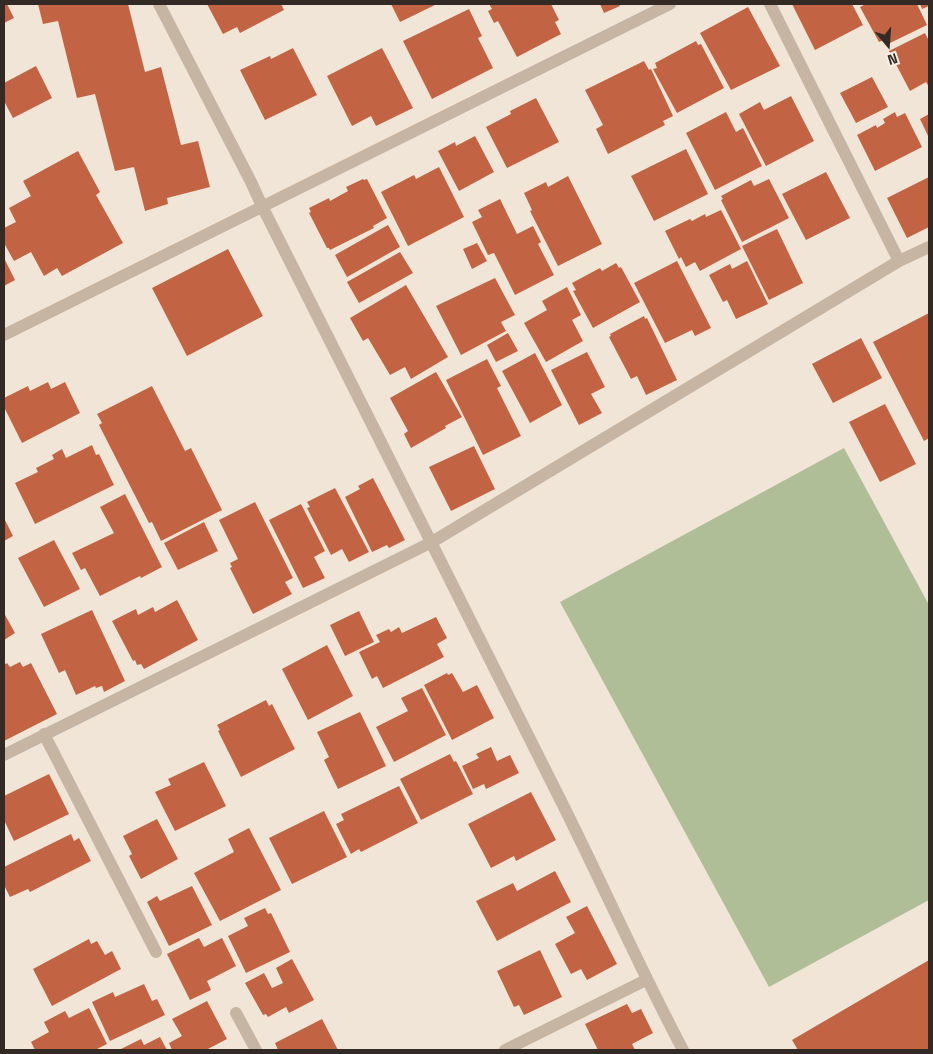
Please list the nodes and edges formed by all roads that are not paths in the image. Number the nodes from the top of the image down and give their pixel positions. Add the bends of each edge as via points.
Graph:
1 (159, 4) edge
2 (670, 4) edge
3 (770, 4) edge
4 (262, 206) junction
5 (929, 247) edge
6 (899, 261) junction
7 (4, 334) edge
8 (432, 542) junction
9 (44, 734) junction
10 (4, 755) edge
11 (156, 952) dead end
12 (646, 980) junction
13 (236, 1013) dead end
14 (256, 1050) edge
15 (505, 1050) edge
16 (683, 1050) edge

1 - 4 street
2 - 4 street
3 - 6 street
4 - 7 street
4 - 8 street
5 - 6 street
6 - 8 street
8 - 9 street
8 - 12 street via 564,806
9 - 10 street
9 - 11 street
12 - 15 street
12 - 16 street
13 - 14 street

